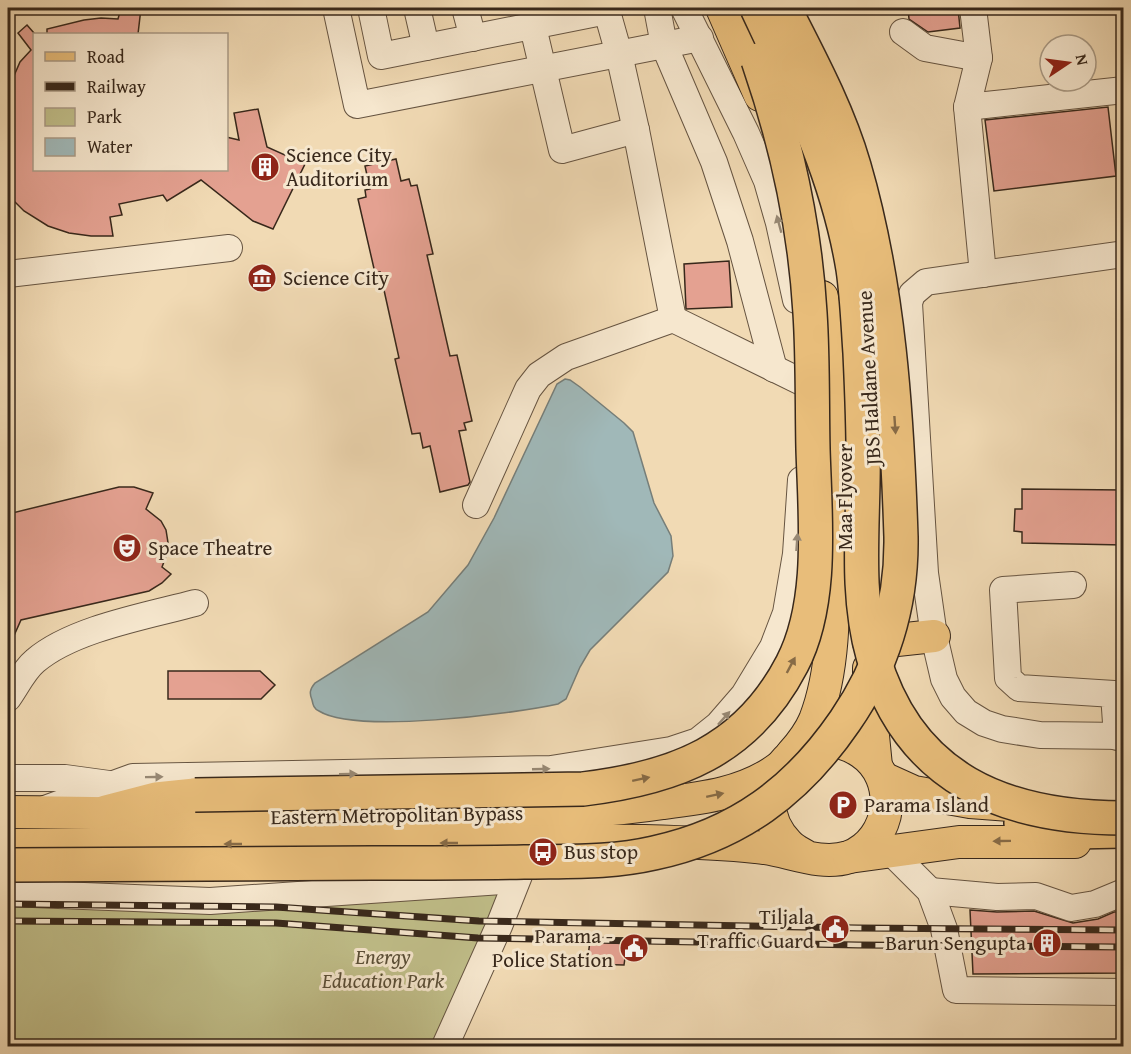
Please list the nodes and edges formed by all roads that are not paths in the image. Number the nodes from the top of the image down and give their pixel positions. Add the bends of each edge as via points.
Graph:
1 (336, 8) edge
2 (371, 8) edge
3 (417, 8) edge
4 (465, 8) edge
5 (657, 8) edge
6 (684, 8) edge
7 (757, 8) edge
8 (768, 8) edge
9 (784, 8) edge
10 (973, 8) edge
11 (607, 9) edge
12 (729, 16) edge
13 (518, 22) edge
14 (903, 32) dead end
15 (700, 38) junction
16 (473, 39) junction
17 (664, 45) junction
18 (426, 47) junction
19 (619, 54) junction
20 (979, 58) junction
21 (758, 60) junction
22 (543, 68) junction
23 (1124, 90) edge
24 (967, 107) junction
25 (636, 130) junction
26 (766, 181) junction
27 (229, 248) dead end
28 (1124, 254) edge
29 (1124, 268) edge
30 (8, 274) edge
31 (983, 274) junction
32 (912, 294) junction
33 (868, 306) junction
34 (673, 319) junction
35 (774, 369) junction
36 (804, 384) junction
37 (833, 397) junction
38 (476, 505) dead end
39 (1073, 585) dead end
40 (195, 603) dead end
41 (934, 636) junction
42 (869, 643) junction
43 (8, 698) edge
44 (1120, 736) edge
45 (785, 761) junction
46 (482, 771) junction
47 (879, 772) junction
48 (8, 778) edge
49 (109, 798) junction
50 (1124, 804) edge
51 (8, 812) edge
52 (397, 817) junction
53 (1124, 818) edge
54 (1124, 831) edge
55 (535, 842) junction
56 (1124, 843) edge
57 (8, 845) edge
58 (890, 851) junction
59 (849, 856) junction
60 (807, 857) junction
61 (8, 865) edge
62 (515, 880) junction
63 (930, 891) junction
64 (1124, 892) edge
65 (8, 893) edge
66 (1124, 992) edge
67 (445, 1047) edge

1 - 22 street via 357,105
2 - 18 street via 381,56
3 - 18 street
4 - 16 street
5 - 17 street
6 - 15 street
7 - 53 highway, Maa Flyover, bridge via 813,131 842,218 853,270 863,397 863,594 873,656 884,684 919,743 945,770 966,784 1024,808
8 - 33 main road, JBS Haldane Avenue via 841,180
9 -> 61 highway, bridge via 835,114 864,206 884,311 900,500 901,563 886,643 856,704 822,754 779,796 727,828 676,847 620,858 461,863
10 - 20 street
11 - 13 street
11 - 19 street
12 - 21 highway, Maa Flyover
12 - 26 street
12 - 37 main road, JBS Haldane Avenue via 806,227 826,319
13 - 16 street
13 - 22 street
14 - 20 street via 925,48
15 - 17 street
15 - 26 street
16 - 18 street
17 - 19 street
17 - 35 street via 718,173
19 - 22 street
19 - 25 street
20 - 24 street
49 -> 21 highway, bridge via 583,789 656,776 710,753 746,726 792,664 808,619 815,519 810,313 805,267 782,137
21 - 54 highway, Maa Flyover, bridge via 786,120 829,255 844,377 847,610 852,646 867,694 898,745 950,790 1021,823 1074,832
22 - 25 street via 562,150
23 - 24 street
24 - 31 street
25 - 34 street
36 -> 26 street via 803,338 795,295
27 - 30 street
28 - 31 street
29 - 32 street
31 - 32 street via 926,282
32 - 33 street
32 - 41 street via 909,303 922,527
33 - 42 main road, JBS Haldane Avenue via 874,489
34 - 35 street
34 - 38 street via 566,357 539,375 528,389
35 - 36 street
36 - 37 street
46 -> 36 street via 551,769 671,750 698,741 744,695 773,647 786,613 796,554
37 - 45 main road, JBS Haldane Avenue via 833,598 828,659 815,720 806,739
39 - 44 street via 1003,590 1008,678 1019,688 1113,693
40 - 43 street via 79,635 50,649 33,663
41 - 42 main road
41 - 44 street via 944,679 953,697 966,712 984,723 1040,735
42 - 47 main road, JBS Haldane Avenue via 869,696
45 - 47 main road via 808,745 827,741 862,752
52 -> 45 main road, Eastern Metropolitan Bypass via 584,812 642,806 732,792 763,780
45 - 60 main road via 770,788 769,809 776,829 789,846
49 -> 46 street via 133,777
46 - 52 street
47 - 50 main road via 914,792 970,802
47 - 59 main road via 888,791 881,829 867,846
48 - 49 street via 65,778
49 - 51 main road, Eastern Metropolitan Bypass via 38,812
49 - 52 main road, Eastern Metropolitan Bypass via 281,817
55 -> 57 main road
55 - 60 main road via 645,841 760,847
55 - 62 street
56 -> 58 main road via 959,842
58 - 59 main road
58 - 63 street
59 - 60 main road via 828,861
62 - 65 street via 210,901
62 - 67 street via 499,927
63 - 64 street via 1036,896 1071,908 1095,904
63 - 66 street via 944,929 956,990

